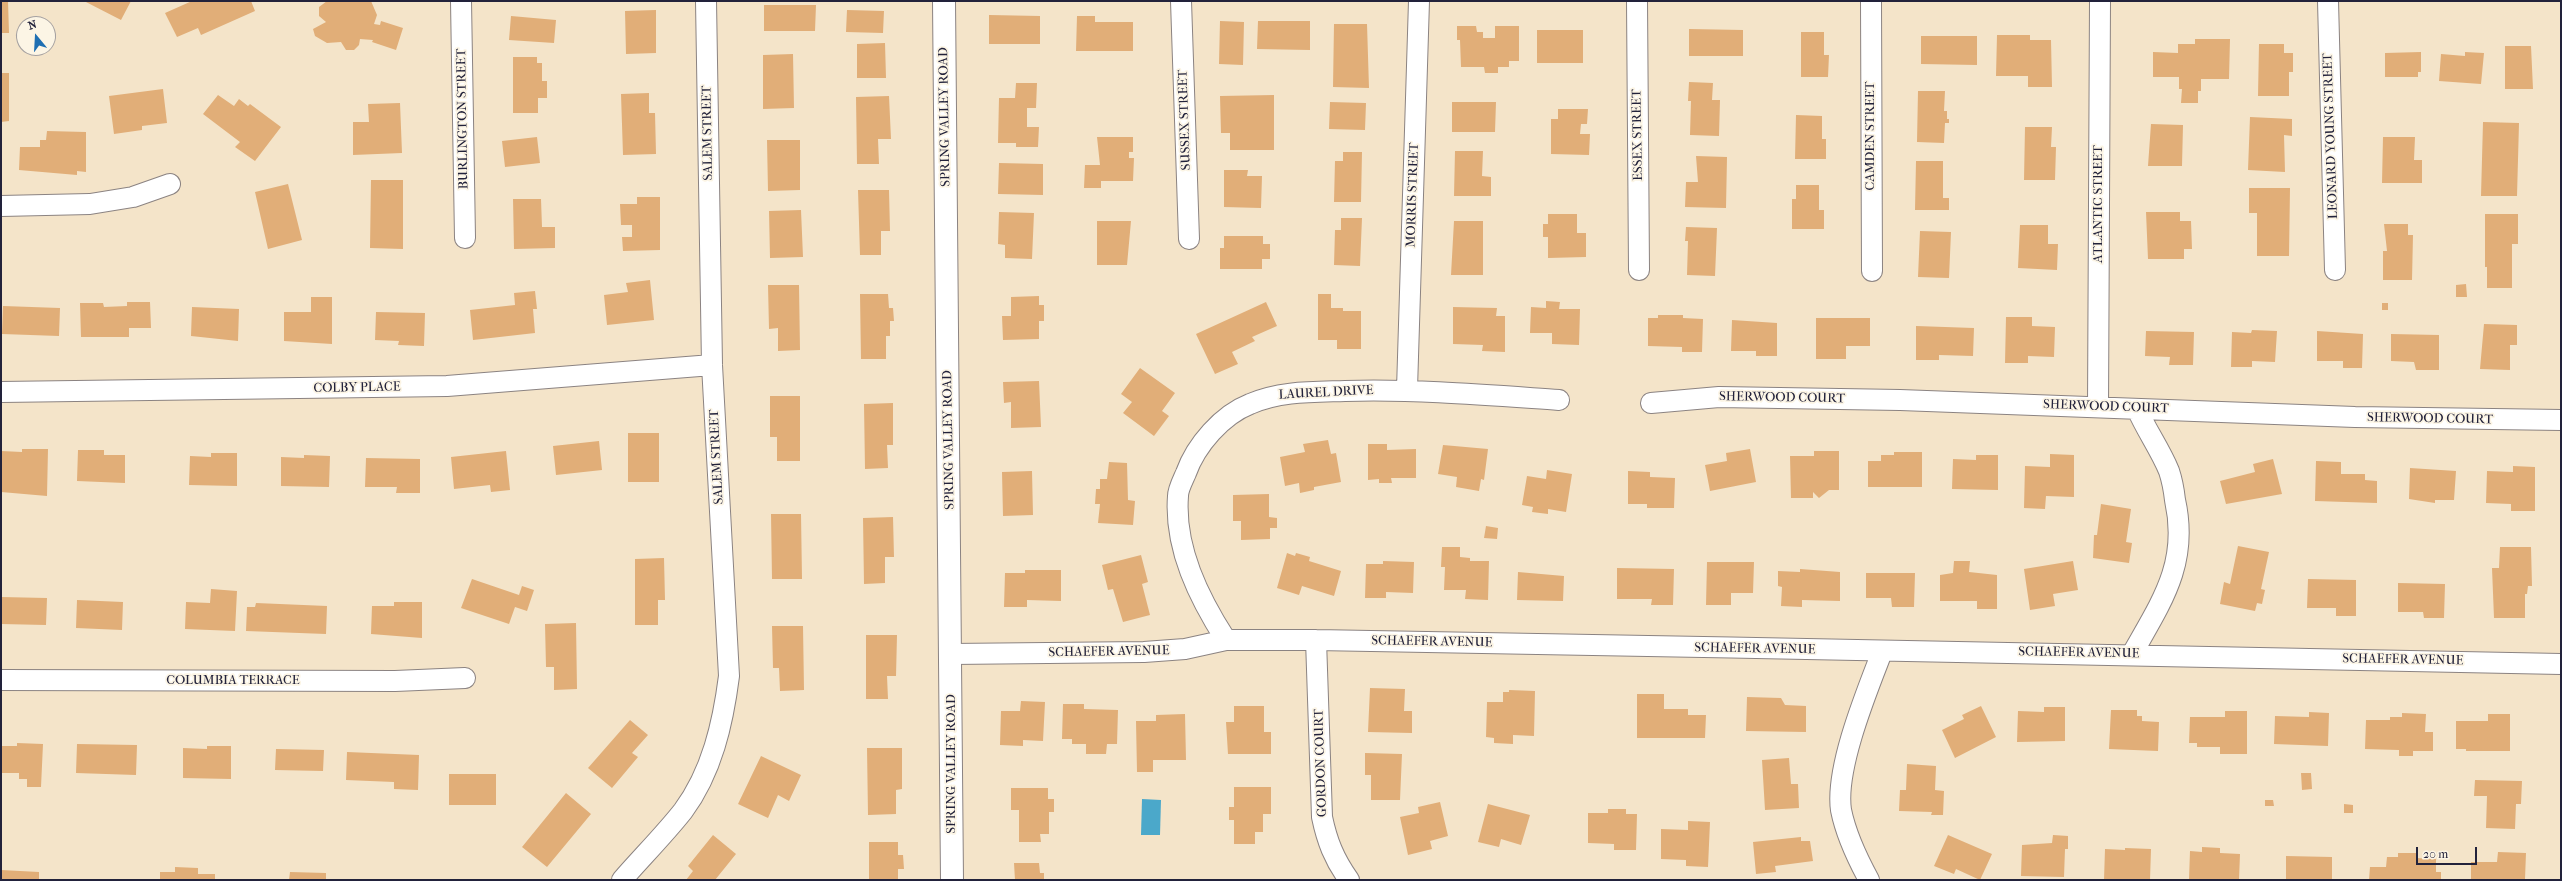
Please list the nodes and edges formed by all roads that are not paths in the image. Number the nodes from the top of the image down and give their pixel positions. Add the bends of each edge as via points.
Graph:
1 (461, 1) edge
2 (706, 1) edge
3 (944, 1) edge
4 (1181, 1) edge
5 (1419, 1) edge
6 (1637, 1) edge
7 (1871, 1) edge
8 (2100, 1) edge
9 (2328, 1) edge
10 (170, 184) dead end
11 (1, 206) edge
12 (465, 238) dead end
13 (1189, 239) dead end
14 (1639, 270) dead end
15 (2335, 270) dead end
16 (1872, 271) dead end
17 (712, 365) junction
18 (1407, 389) junction
19 (1, 392) edge
20 (1559, 400) dead end
21 (1651, 403) dead end
22 (2098, 406) junction
23 (2137, 408) junction
24 (2561, 420) edge
25 (1226, 640) junction
26 (1316, 640) junction
27 (1882, 652) junction
28 (951, 654) junction
29 (2132, 654) junction
30 (2561, 664) edge
31 (465, 678) dead end
32 (1, 680) edge
33 (622, 880) edge
34 (952, 880) edge
35 (1349, 880) edge
36 (1869, 880) edge

1 - 12 street, BURLINGTON STREET
2 - 17 street, SALEM STREET
3 - 28 street, SPRING VALLEY ROAD
4 - 13 street, SUSSEX STREET
5 - 18 street, MORRIS STREET
6 - 14 street, ESSEX STREET
7 - 16 street, CAMDEN STREET
8 - 22 street, ATLANTIC STREET
9 - 15 street, LEONARD YOUNG STREET
10 - 11 street via 133,197 90,204
17 - 19 street, COLBY PLACE via 447,386
17 - 33 street, SALEM STREET via 729,676 725,707 710,760 692,796
18 - 20 street, LAUREL DRIVE
18 - 25 street, LAUREL DRIVE via 1304,392 1272,396 1248,404 1224,420 1206,439 1189,465 1178,495 1180,524 1183,551 1192,576 1203,601
21 - 22 street, SHERWOOD COURT via 1719,397
22 - 23 street, SHERWOOD COURT
23 - 24 street, SHERWOOD COURT via 2356,418
23 - 29 street via 2169,471 2180,525 2178,555 2170,582
25 - 26 street, SCHAEFER AVENUE
25 - 28 street, SCHAEFER AVENUE via 1185,649 1144,652
26 - 27 street, SCHAEFER AVENUE
26 - 35 street, GORDON COURT via 1322,817 1327,841 1336,862
27 - 29 street, SCHAEFER AVENUE
27 - 36 street via 1860,708 1843,772 1841,808 1849,839
28 - 34 street, SPRING VALLEY ROAD
29 - 30 street, SCHAEFER AVENUE
31 - 32 street, COLUMBIA TERRACE via 395,682

